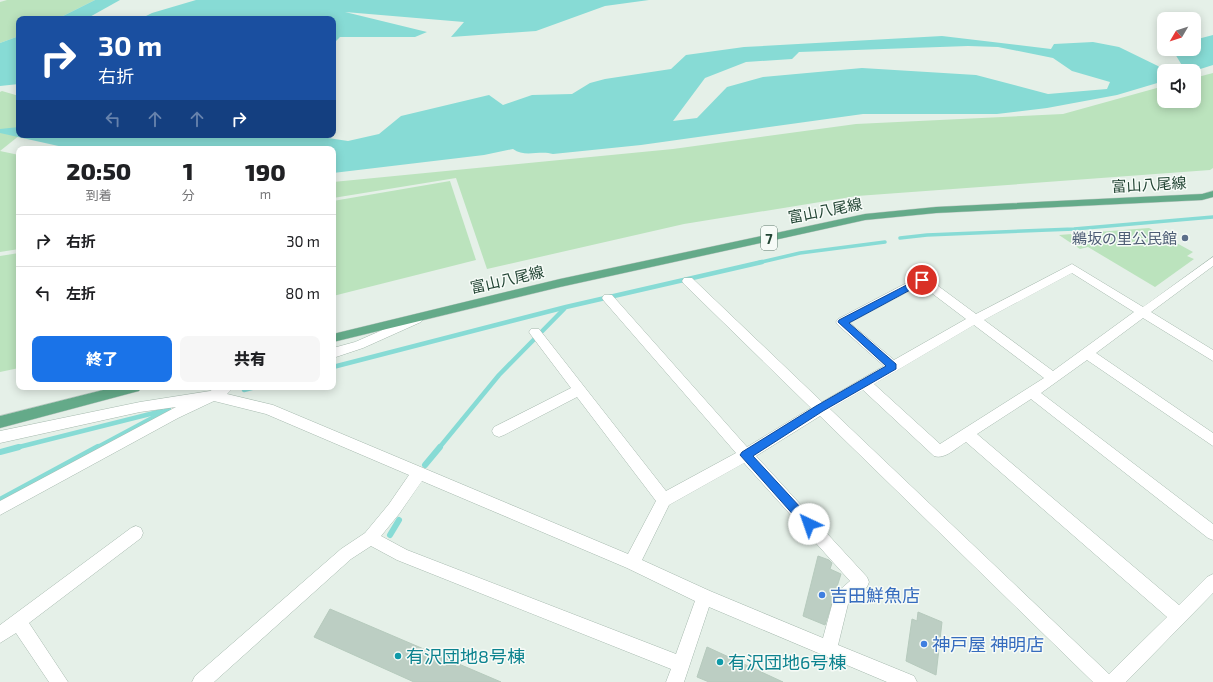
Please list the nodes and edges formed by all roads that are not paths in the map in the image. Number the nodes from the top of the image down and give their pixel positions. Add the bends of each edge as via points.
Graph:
1 (1213, 194) edge
2 (1213, 261) edge
3 (688, 281) dead end
4 (608, 298) dead end
5 (1144, 312) junction
6 (426, 315) junction
7 (976, 319) junction
8 (535, 332) dead end
9 (336, 337) edge
10 (336, 351) edge
11 (1088, 354) junction
12 (1213, 356) edge
13 (893, 367) junction
14 (1053, 378) junction
15 (864, 383) junction
16 (123, 390) edge
17 (223, 390) edge
18 (579, 390) junction
19 (1032, 393) junction
20 (214, 396) junction
21 (820, 409) junction
22 (0, 422) edge
23 (499, 431) dead end
24 (968, 435) junction
25 (0, 437) edge
26 (1213, 440) edge
27 (746, 455) junction
28 (419, 473) junction
29 (664, 500) junction
30 (0, 508) edge
31 (1213, 532) edge
32 (136, 533) dead end
33 (370, 538) junction
34 (632, 563) junction
35 (1213, 582) edge
36 (704, 597) junction
37 (1179, 616) junction
38 (18, 621) junction
39 (0, 635) edge
40 (829, 649) junction
41 (681, 664) junction
42 (59, 682) edge
43 (201, 682) edge
44 (675, 682) edge
45 (908, 682) edge
46 (1105, 682) edge
47 (1114, 682) edge

1 - 6 main road, 富山八尾線 / 7 via 1202,197 936,210 865,218 560,283
2 - 5 street
3 - 21 street
4 - 27 street
5 - 7 street via 1072,268
5 - 11 street
5 - 12 street
6 - 9 main road, 富山八尾線 / 7
6 - 10 street via 359,345
7 - 13 street
7 - 13 street via 922,280 842,322
7 - 14 street
8 - 18 street
11 - 14 street
11 - 26 street
13 - 15 street
14 - 19 street
15 - 21 street
15 - 24 street via 940,452
16 - 22 main road
17 - 20 street
18 - 23 street
18 - 29 street
19 - 24 street
19 - 31 street
20 - 25 street via 140,407
20 - 28 street via 268,409
20 - 30 street via 174,414
21 - 27 street
21 - 46 street
24 - 37 street
27 - 29 street
27 - 40 street via 861,582 841,600
28 - 33 street via 394,510
28 - 34 street
29 - 34 street
32 - 38 street
33 - 41 street via 402,555
33 - 43 street via 346,554
34 - 36 street
35 - 37 street
36 - 40 street
36 - 41 street
37 - 47 street
38 - 39 street
38 - 42 street
40 - 45 street
41 - 44 street

